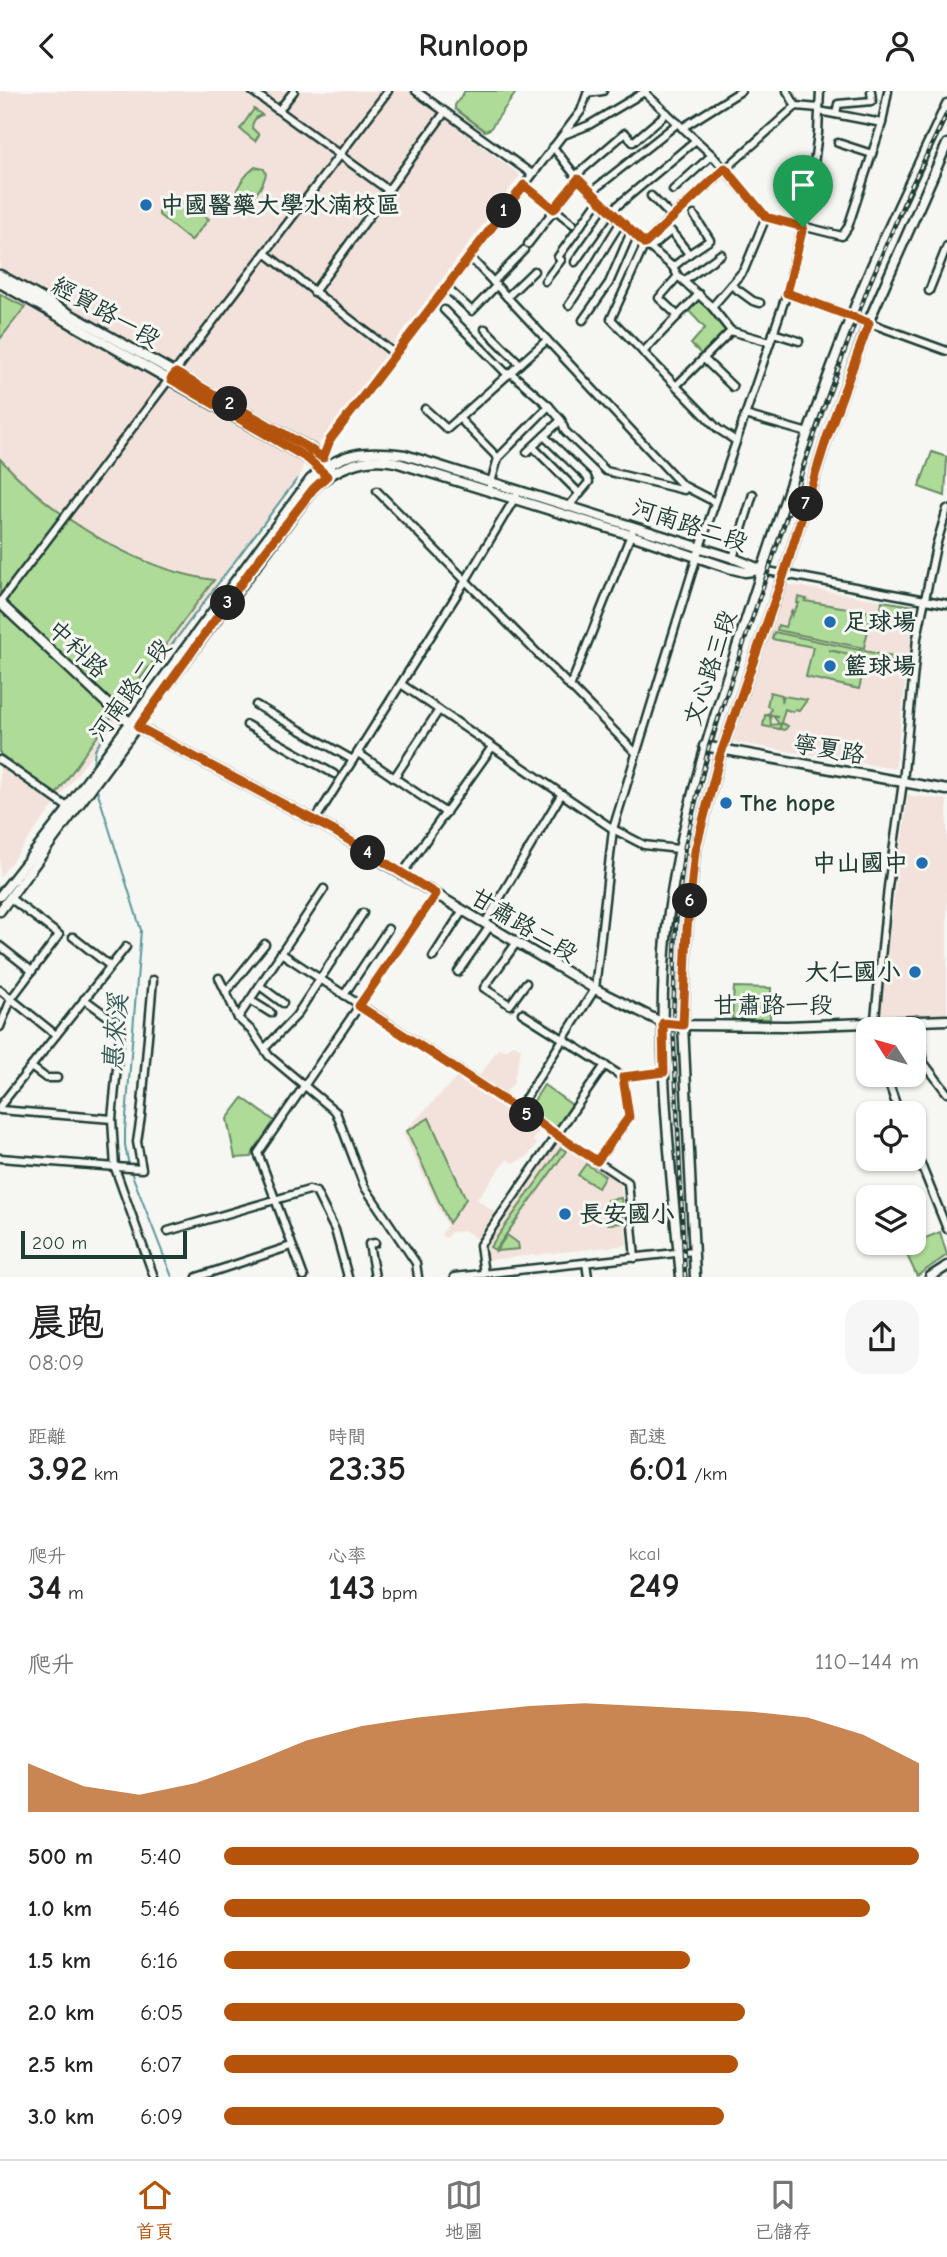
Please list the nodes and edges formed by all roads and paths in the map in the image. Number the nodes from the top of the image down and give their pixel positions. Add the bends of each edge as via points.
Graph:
1 (252, 91) edge
2 (294, 91) edge
3 (388, 91) edge
4 (416, 91) edge
5 (603, 91) edge
6 (741, 91) edge
7 (787, 91) edge
8 (822, 91) edge
9 (871, 91) edge
10 (888, 91) edge
11 (588, 92) edge
12 (645, 92) edge
13 (947, 104) edge
14 (796, 106) junction
15 (819, 109) junction
16 (279, 110) junction
17 (445, 112) junction
18 (667, 113) junction
19 (836, 114) junction
20 (882, 123) junction
21 (680, 125) junction
22 (562, 136) junction
23 (696, 140) junction
24 (633, 142) junction
25 (838, 143) dead end
26 (947, 144) edge
27 (553, 147) junction
28 (642, 152) junction
29 (340, 154) junction
30 (872, 154) junction
31 (712, 155) junction
32 (725, 168) junction
33 (532, 174) junction
34 (576, 177) junction
35 (524, 185) junction
36 (388, 190) junction
37 (673, 190) dead end
38 (591, 192) junction
39 (651, 196) dead end
40 (599, 200) junction
41 (554, 209) junction
42 (611, 211) junction
43 (695, 215) dead end
44 (672, 217) junction
45 (766, 217) junction
46 (621, 222) junction
47 (573, 224) dead end
48 (803, 227) junction
49 (631, 232) junction
50 (647, 246) junction
51 (947, 246) edge
52 (265, 253) junction
53 (689, 254) junction
54 (721, 254) dead end
55 (469, 257) junction
56 (575, 262) dead end
57 (673, 267) junction
58 (534, 271) dead end
59 (0, 275) edge
60 (681, 279) junction
61 (545, 281) dead end
62 (0, 283) edge
63 (494, 284) junction
64 (731, 285) junction
65 (450, 291) dead end
66 (929, 291) dead end
67 (314, 292) junction
68 (787, 293) junction
69 (699, 294) junction
70 (507, 297) junction
71 (760, 303) dead end
72 (569, 305) dead end
73 (712, 307) junction
74 (444, 310) dead end
75 (678, 316) junction
76 (851, 317) junction
77 (583, 320) dead end
78 (869, 323) junction
79 (485, 329) dead end
80 (731, 331) junction
81 (773, 333) junction
82 (547, 340) junction
83 (799, 341) dead end
84 (770, 342) junction
85 (947, 351) edge
86 (643, 352) junction
87 (395, 353) junction
88 (703, 358) junction
89 (520, 364) junction
90 (509, 374) junction
91 (173, 376) junction
92 (676, 386) junction
93 (733, 387) dead end
94 (549, 406) junction
95 (425, 409) dead end
96 (745, 415) junction
97 (459, 418) junction
98 (561, 420) junction
99 (808, 433) junction
100 (544, 436) junction
101 (736, 441) junction
102 (498, 458) junction
103 (327, 468) junction
104 (492, 482) junction
105 (377, 491) dead end
106 (488, 491) junction
107 (693, 492) junction
108 (580, 494) junction
109 (517, 495) junction
110 (753, 495) dead end
111 (715, 502) junction
112 (569, 506) junction
113 (947, 509) edge
114 (632, 531) junction
115 (698, 552) junction
116 (733, 558) junction
117 (762, 570) junction
118 (784, 574) junction
119 (466, 580) junction
120 (924, 599) junction
121 (0, 603) edge
122 (947, 604) edge
123 (401, 684) junction
124 (570, 687) junction
125 (256, 705) dead end
126 (439, 711) junction
127 (135, 724) junction
128 (247, 725) dead end
129 (704, 746) junction
130 (492, 747) junction
131 (722, 749) junction
132 (358, 753) junction
133 (636, 753) junction
134 (0, 760) edge
135 (353, 760) junction
136 (334, 774) dead end
137 (394, 778) junction
138 (903, 782) junction
139 (947, 790) edge
140 (561, 795) junction
141 (71, 810) junction
142 (446, 813) junction
143 (314, 822) junction
144 (613, 829) junction
145 (678, 851) junction
146 (695, 851) junction
147 (402, 874) junction
148 (324, 889) dead end
149 (436, 894) junction
150 (0, 897) edge
151 (10, 898) junction
152 (0, 911) edge
153 (463, 911) junction
154 (363, 913) dead end
155 (487, 925) junction
156 (388, 929) dead end
157 (73, 937) dead end
158 (517, 942) junction
159 (265, 944) dead end
160 (0, 946) edge
161 (126, 947) dead end
162 (281, 953) junction
163 (433, 957) dead end
164 (110, 965) junction
165 (32, 971) junction
166 (458, 972) dead end
167 (219, 978) dead end
168 (153, 980) dead end
169 (320, 980) junction
170 (526, 983) dead end
171 (260, 986) junction
172 (595, 989) junction
173 (0, 990) edge
174 (226, 992) junction
175 (344, 995) junction
176 (11, 999) junction
177 (84, 999) junction
178 (250, 1000) junction
179 (282, 1003) dead end
180 (359, 1006) junction
181 (271, 1013) dead end
182 (522, 1013) dead end
183 (875, 1017) edge
184 (238, 1018) junction
185 (926, 1020) edge
186 (947, 1020) edge
187 (663, 1023) junction
188 (683, 1025) junction
189 (856, 1026) edge
190 (0, 1027) edge
191 (56, 1035) junction
192 (565, 1039) junction
193 (265, 1048) junction
194 (605, 1065) junction
195 (926, 1066) edge
196 (31, 1067) junction
197 (664, 1072) junction
198 (623, 1077) junction
199 (57, 1079) dead end
200 (306, 1086) junction
201 (947, 1093) edge
202 (0, 1108) edge
203 (518, 1110) junction
204 (112, 1119) junction
205 (557, 1135) junction
206 (0, 1158) edge
207 (597, 1161) junction
208 (115, 1168) junction
209 (924, 1171) edge
210 (275, 1200) junction
211 (947, 1229) edge
212 (168, 1231) dead end
213 (375, 1243) dead end
214 (291, 1246) junction
215 (694, 1251) junction
216 (678, 1253) junction
217 (635, 1258) junction
218 (586, 1263) junction
219 (947, 1266) edge
220 (484, 1274) junction
221 (154, 1277) edge
222 (197, 1277) edge
223 (304, 1277) edge
224 (348, 1277) edge
225 (375, 1277) edge
226 (418, 1277) edge
227 (454, 1277) edge
228 (588, 1277) edge
229 (681, 1277) edge
230 (695, 1277) edge
231 (930, 1277) edge

1 - 16 street
2 - 16 street
3 - 29 street
4 - 17 street
5 - 11 street
6 - 21 street
7 - 14 street
8 - 15 street
9 - 19 street via 872,101 838,104
10 - 20 street
11 - 22 street via 581,111
12 - 18 street
12 - 22 street
13 - 76 street, 文心路三段
14 - 15 street
14 - 32 street
15 - 19 street
15 - 48 street
16 - 29 street
17 - 33 street
17 - 36 street
18 - 21 street
18 - 24 street
19 - 20 street
20 - 30 street
21 - 23 street
21 - 28 street
22 - 27 street
23 - 31 street
23 - 42 street
24 - 28 street
24 - 34 street via 625,133
25 - 30 street
26 - 78 street, 文心路三段
27 - 33 street
27 - 34 street
28 - 38 street
29 - 36 street
29 - 52 street
30 - 48 street via 842,236
31 - 32 street
31 - 37 street
32 - 44 street
32 - 45 street
33 - 35 street
34 - 38 street
34 - 41 street
35 - 41 street
35 - 55 street
36 - 67 street
38 - 40 street
39 - 44 street
40 - 42 street
40 - 61 street
41 - 47 street
41 - 63 street
42 - 46 street
42 - 56 street
43 - 53 street via 710,240
44 - 50 street
45 - 48 street
45 - 64 street via 744,270
46 - 49 street
46 - 72 street
48 - 68 street
49 - 50 street
49 - 77 street via 610,283
50 - 53 street via 671,231
50 - 57 street
50 - 86 street via 611,319
51 - 66 street
52 - 67 street
52 - 91 street
53 - 57 street
54 - 60 street
55 - 63 street
55 - 87 street
57 - 60 street
58 - 70 street
59 - 91 street, 經貿路一段
60 - 69 street
60 - 75 street via 659,298
62 - 91 street, 經貿路一段
63 - 65 street via 472,311
63 - 70 street
64 - 71 street
64 - 73 street
67 - 87 street
68 - 76 street
68 - 81 street
69 - 73 street
69 - 75 street
70 - 82 street
73 - 80 street
74 - 90 street
75 - 86 street
76 - 78 street
76 - 99 street, 文心路三段
78 - 85 street
78 - 118 street, 文心路三段
79 - 89 street
80 - 84 street
80 - 88 street
81 - 83 street
81 - 84 street
82 - 89 street
82 - 107 street
84 - 96 street
86 - 92 street
87 - 103 street via 330,440
88 - 92 street
88 - 93 street
89 - 90 street
90 - 94 street
90 - 97 street
91 - 103 street, 經貿路一段
91 - 121 street
92 - 101 street
94 - 98 street
94 - 102 street
95 - 97 street via 447,429
96 - 99 street
96 - 101 street
97 - 102 street
98 - 100 street
98 - 107 street via 565,431 606,471
99 - 117 street, 文心路三段
100 - 108 street via 587,477 589,482
100 - 108 street via 530,450
101 - 111 street
102 - 104 street
103 - 104 street, 河南路二段 via 370,451
103 - 106 street, 河南路二段 via 389,461
103 - 127 street, 河南路二段
104 - 106 street
104 - 109 street, 河南路二段
105 - 119 street
106 - 109 street, 河南路二段
107 - 111 street
108 - 112 street
109 - 112 street, 河南路二段
109 - 114 street, 河南路二段
109 - 119 street
110 - 116 street
111 - 115 street
112 - 114 street, 河南路二段
113 - 120 street
114 - 115 street, 河南路二段
114 - 124 street
115 - 116 street, 河南路二段
115 - 117 street, 河南路二段 via 745,572
115 - 133 street
116 - 117 street, 河南路二段
117 - 118 street
117 - 129 street, 文心路三段
118 - 120 street
118 - 131 street, 文心路三段
119 - 123 street
119 - 124 street
120 - 122 street
120 - 138 street
121 - 127 street, 中科路 via 117,713
123 - 126 street
123 - 132 street
124 - 133 street
125 - 135 street
126 - 130 street
126 - 137 street
127 - 141 street, 河南路二段
127 - 143 street, 甘肅路二段
128 - 136 street
129 - 131 street, 寧夏路
129 - 145 street, 文心路三段
130 - 140 street
130 - 142 street
131 - 138 street, 寧夏路
131 - 146 street, 文心路三段
132 - 135 street
132 - 137 street
133 - 144 street
134 - 141 street
135 - 143 street
137 - 142 street
138 - 139 street, 寧夏路
138 - 183 street
140 - 144 street
140 - 155 street
141 - 150 street, 河南路二段
141 - 151 street, 河南路二段
142 - 147 street
143 - 147 street, 甘肅路二段
144 - 145 street via 643,845
144 - 172 street
145 - 146 street
145 - 187 street, 文心路三段 via 667,929
146 - 188 street, 文心路三段
147 - 149 street, 甘肅路二段
148 - 162 street
149 - 153 street, 甘肅路二段
149 - 180 street
151 - 152 street, 河南路二段
151 - 165 street via 59,935
153 - 155 street, 甘肅路二段
153 - 163 street
154 - 169 street
155 - 158 street, 甘肅路二段
155 - 166 street
156 - 175 street
157 - 164 street
158 - 170 street via 484,988 510,1005
158 - 172 street, 甘肅路二段
159 - 174 street
160 - 165 street
161 - 164 street
162 - 169 street
162 - 171 street
164 - 177 street
165 - 176 street
167 - 174 street
168 - 208 street via 137,1142 142,1169
169 - 175 street
169 - 193 street via 296,1016
171 - 178 street
171 - 179 street
172 - 187 street, 甘肅路二段
172 - 192 street
173 - 176 street
174 - 184 street
175 - 180 street
176 - 190 street
176 - 191 street
177 - 191 street
177 - 204 street via 121,1026
178 - 181 street
178 - 184 street
180 - 200 street
180 - 203 street
182 - 192 street
184 - 193 street
185 - 186 street, 甘肅路一段
187 - 188 street, 甘肅路二段
187 - 197 street, 文心路三段
188 - 189 street, 甘肅路一段
188 - 215 street, 文心路三段
191 - 196 street
192 - 194 street
192 - 203 street
193 - 200 street
194 - 198 street
194 - 205 street
195 - 201 street
196 - 199 street via 46,1078
196 - 202 street
197 - 198 street
197 - 216 street, 文心路三段
198 - 207 street via 629,1117
200 - 210 street via 258,1153
200 - 226 street via 337,1112 364,1186 416,1263
202 - 204 street
203 - 205 street
204 - 208 street
205 - 207 street
205 - 220 street via 480,1245
206 - 208 street
207 - 217 street via 628,1182
208 - 221 street
209 - 211 street
210 - 212 street
210 - 214 street
210 - 224 street via 316,1192 335,1230
213 - 225 street via 369,1244
214 - 222 street
214 - 223 street
215 - 216 street
215 - 230 street, 文心路三段
216 - 217 street
216 - 229 street, 文心路三段
217 - 218 street
218 - 220 street
218 - 228 street
219 - 231 street
220 - 227 street

